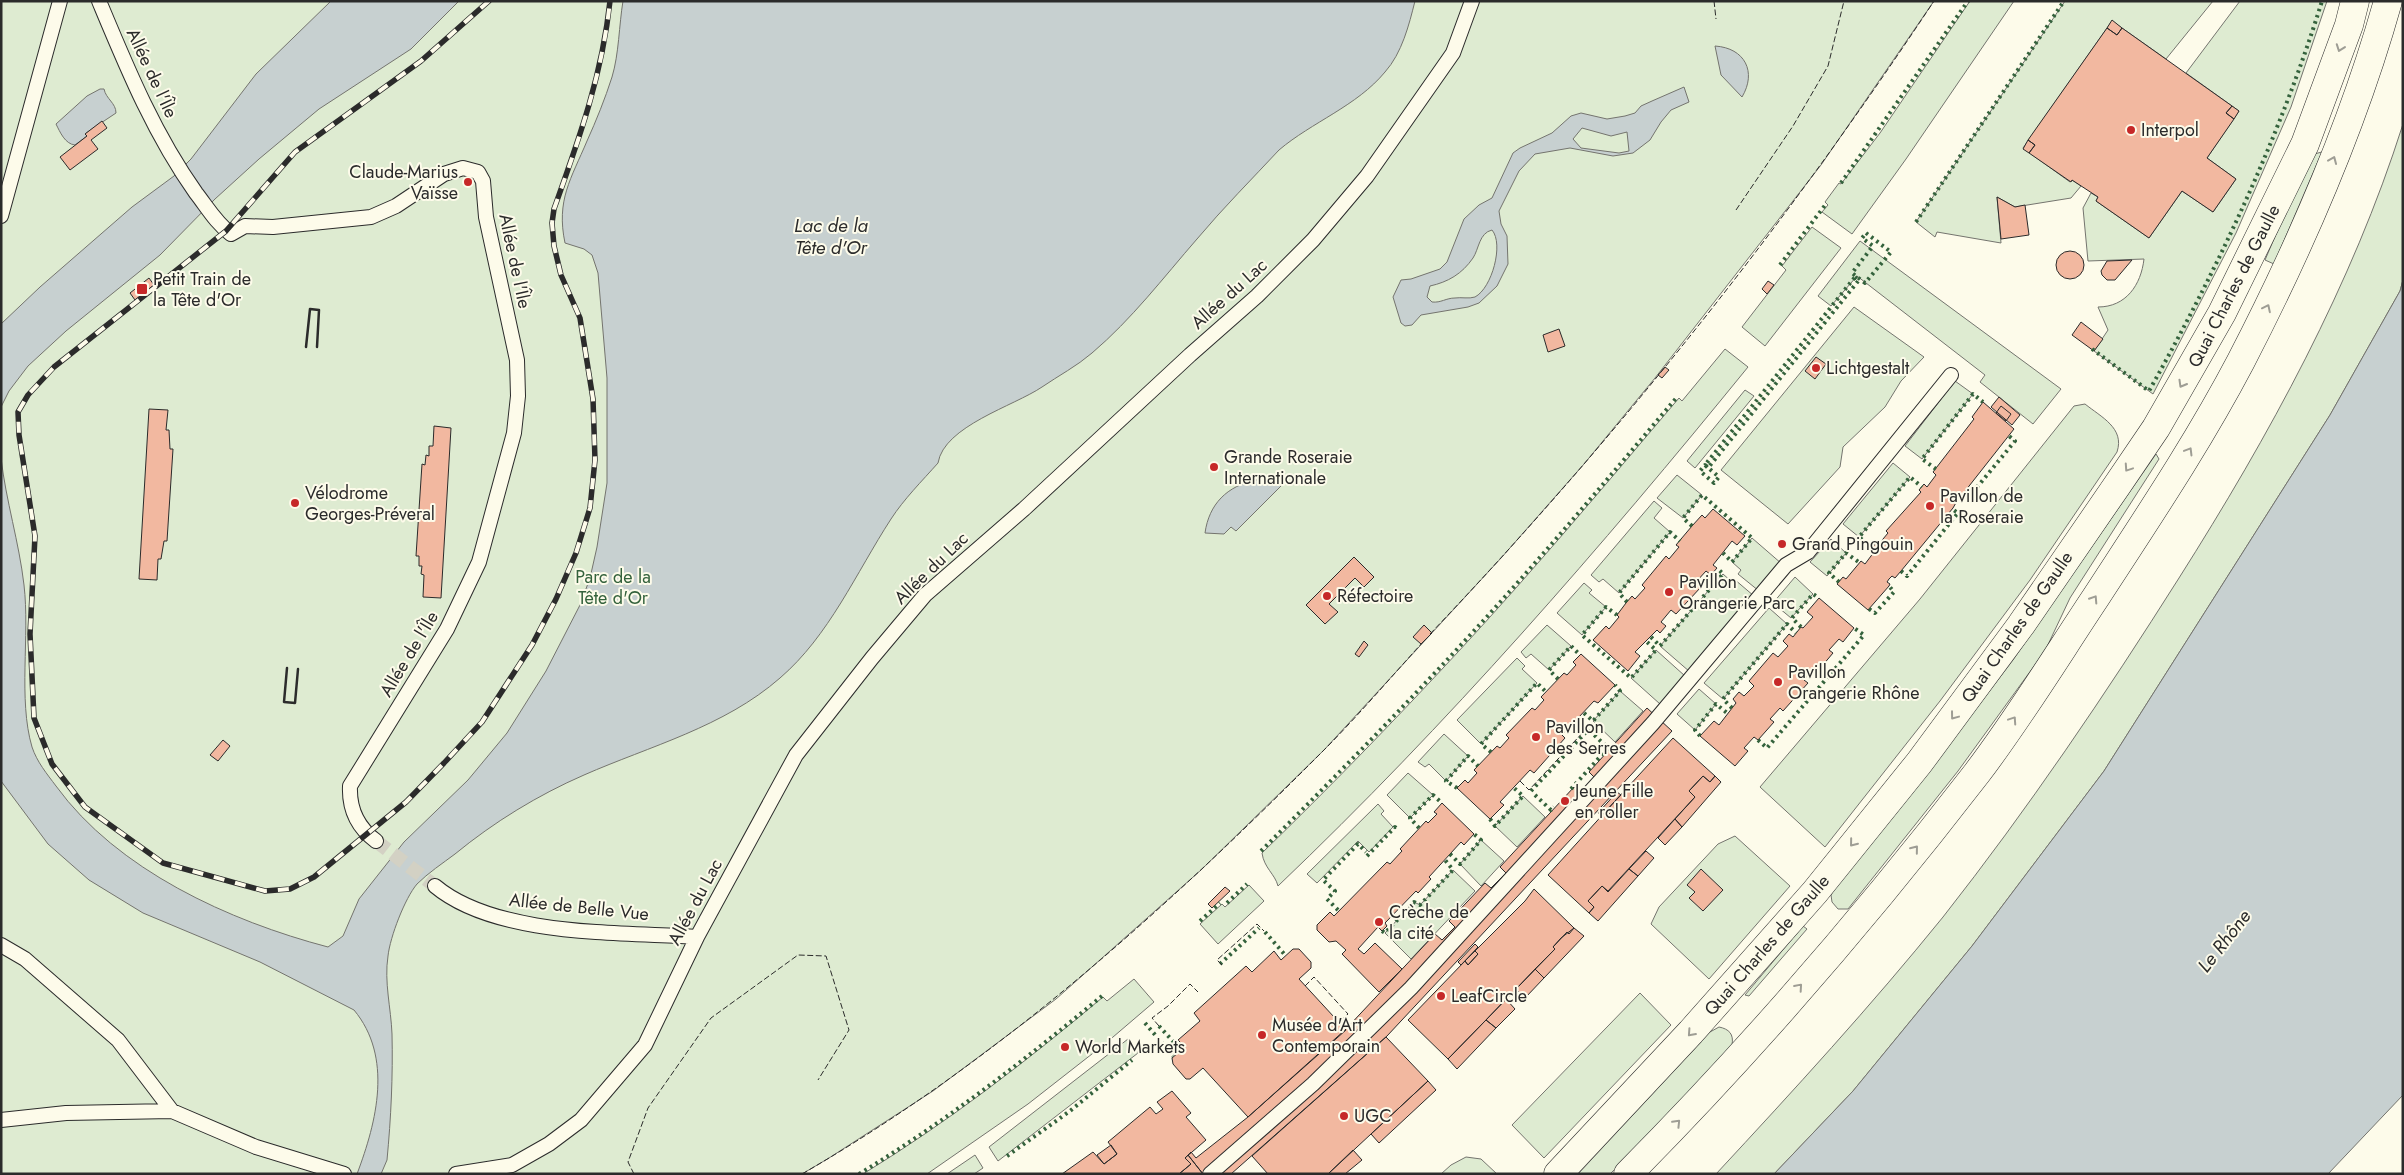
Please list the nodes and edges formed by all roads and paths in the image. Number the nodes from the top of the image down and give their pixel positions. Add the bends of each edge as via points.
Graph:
1 (60, 1) edge
2 (99, 1) edge
3 (1472, 1) edge
4 (2355, 1) edge
5 (2388, 1) edge
6 (1, 216) edge
7 (1951, 375) dead end
8 (376, 841) tunnel mouth
9 (435, 886) tunnel mouth
10 (697, 937) junction
11 (1, 945) edge
12 (172, 1111) junction
13 (1, 1120) edge
14 (344, 1174) edge
15 (456, 1174) edge
16 (1210, 1174) edge
17 (1558, 1174) edge
18 (1628, 1174) edge

1 - 6 street
2 - 8 street, Allée de l'Île via 132,80 173,160 218,222 231,234 245,226 273,227 371,217 396,206 444,174 463,168 478,172 483,181 486,217 517,360 514,433 479,562 447,629 350,786 349,803 363,831
3 - 10 street, Allée du Lac via 1453,53 1368,176 1313,240 1257,296 925,595 872,658 796,755
4 -> 17 main road, Quai Charles de Gaulle via 2305,144 2222,313 2182,385 2139,452 2021,625 1919,763 1815,892 1692,1032
18 -> 5 main road, Quai Charles de Gaulle via 1774,1017 1979,770 2146,520 2240,363 2294,253 2340,142
7 - 16 street via 1808,552 1786,565 1653,723 1411,988 1313,1084
9 - 10 street, Allée de Belle Vue via 466,906 516,922 568,929
10 - 15 street, Allée du Lac via 645,1045 581,1120 550,1144 512,1165
11 - 12 street via 25,959 118,1040
12 - 13 street via 66,1113
12 - 14 street via 256,1147

